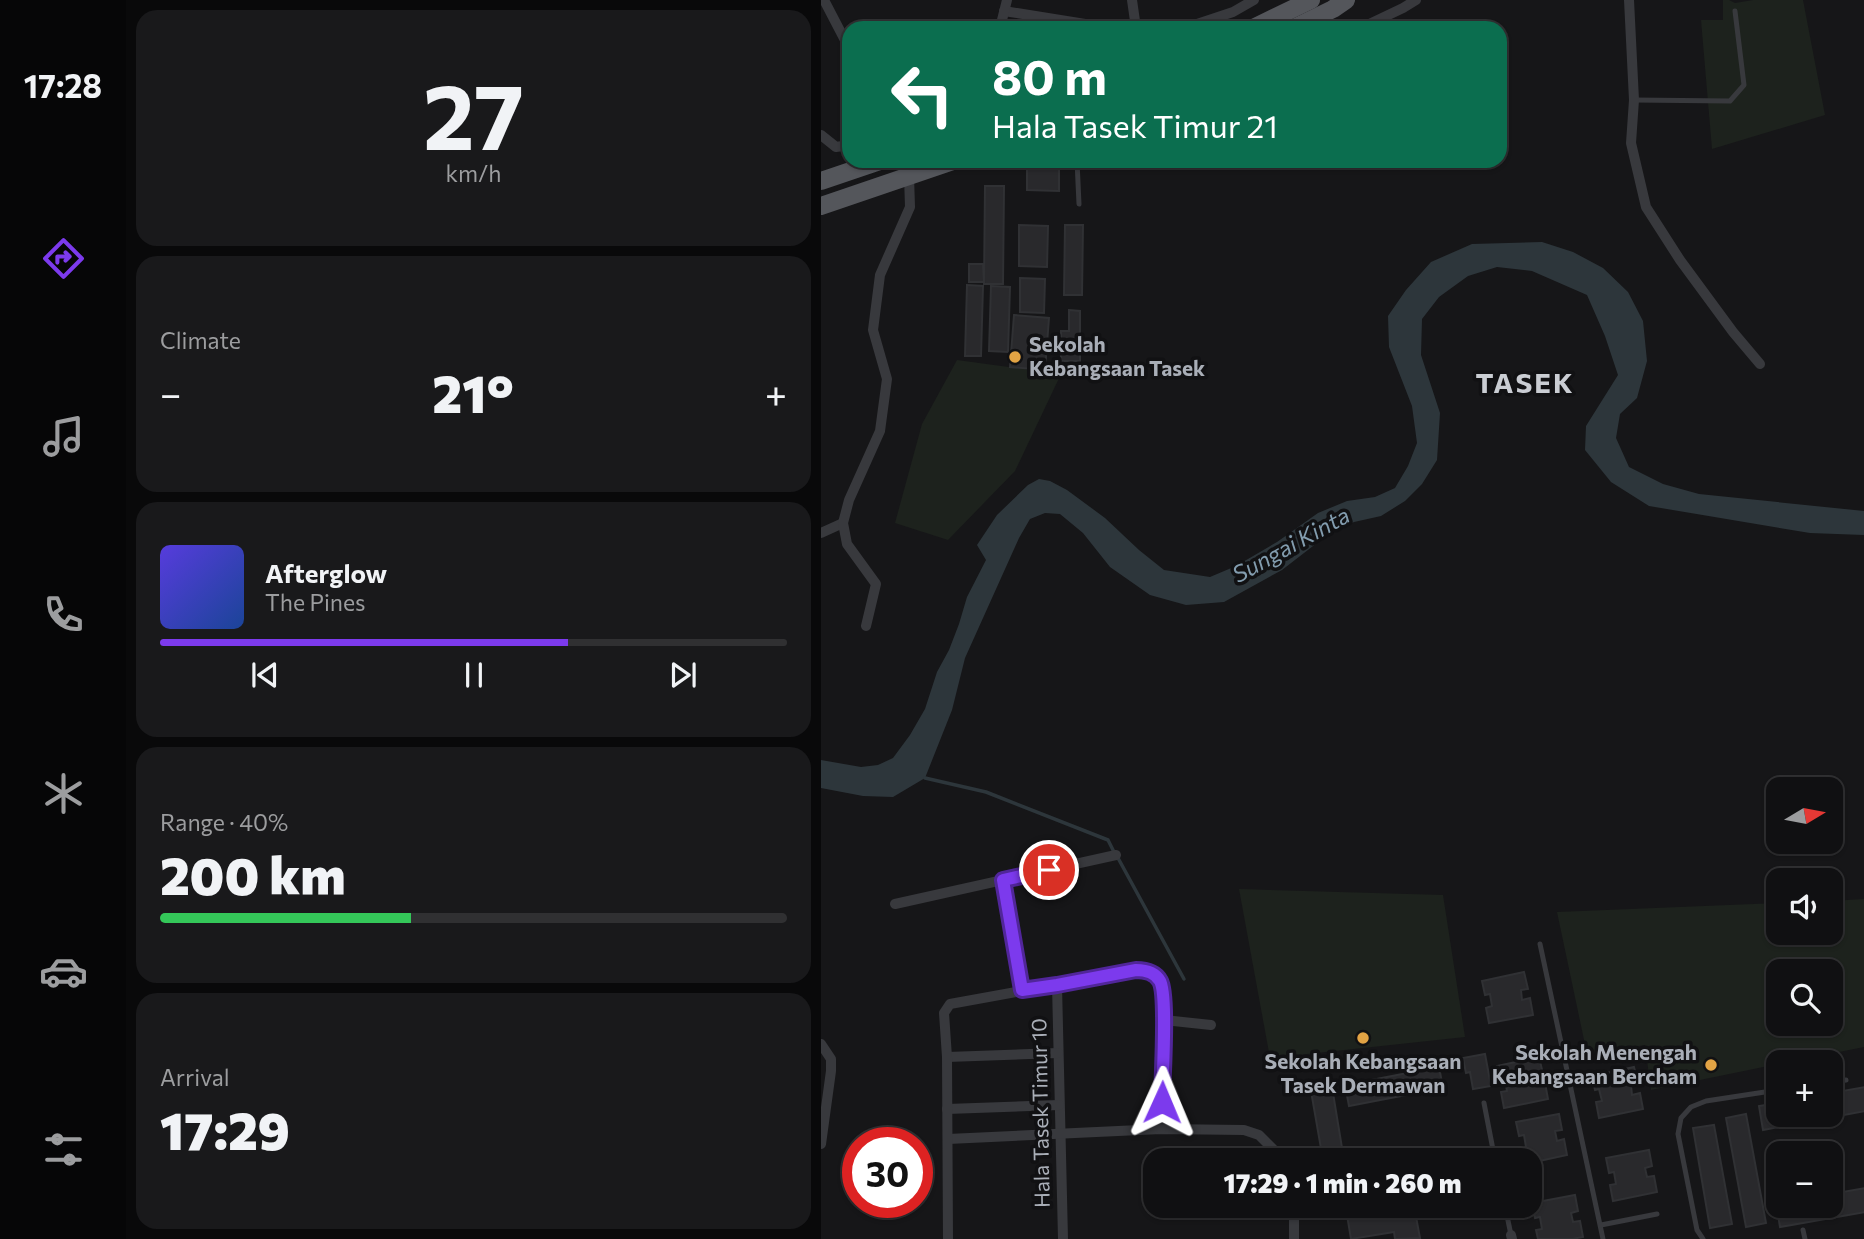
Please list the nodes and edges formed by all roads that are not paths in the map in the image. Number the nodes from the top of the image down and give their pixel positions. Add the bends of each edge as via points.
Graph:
1 (824, 0) edge
2 (1132, 0) edge
3 (1254, 0) edge
4 (1311, 0) edge
5 (1346, 0) edge
6 (1416, 0) edge
7 (1629, 0) edge
8 (1006, 5) edge
9 (1735, 11) dead end
10 (1078, 21) edge
11 (1135, 21) edge
12 (1206, 21) edge
13 (1268, 21) edge
14 (1308, 21) edge
15 (1376, 21) edge
16 (842, 35) edge
17 (1634, 100) junction
18 (821, 135) edge
19 (842, 146) edge
20 (860, 168) edge
21 (932, 168) edge
22 (1077, 168) edge
23 (909, 176) junction
24 (821, 181) edge
25 (1079, 204) dead end
26 (821, 206) edge
27 (1760, 364) dead end
28 (843, 523) junction
29 (821, 533) edge
30 (866, 626) dead end
31 (1116, 855) dead end
32 (1003, 880) junction
33 (895, 904) dead end
34 (1540, 944) dead end
35 (1057, 985) junction
36 (1022, 990) junction
37 (1163, 1020) junction
38 (1211, 1025) dead end
39 (821, 1044) edge
40 (1058, 1053) junction
41 (947, 1057) junction
42 (1843, 1080) edge
43 (1846, 1080) dead end
44 (1766, 1092) edge
45 (1484, 1103) dead end
46 (1059, 1105) junction
47 (947, 1109) junction
48 (1161, 1129) junction
49 (1060, 1133) junction
50 (948, 1139) junction
51 (821, 1144) edge
52 (1271, 1148) edge
53 (1493, 1148) edge
54 (1657, 1214) dead end
55 (1294, 1218) edge
56 (1507, 1218) edge
57 (1601, 1225) junction
58 (1803, 1230) dead end
59 (1511, 1237) edge
60 (948, 1239) edge
61 (1063, 1239) edge
62 (1294, 1239) edge
63 (1603, 1239) edge
64 (1702, 1239) edge
65 (1805, 1239) edge

1 - 16 street
2 - 11 street
3 - 12 street
4 - 13 main road
5 - 14 main road
6 - 15 street
7 - 17 street
8 - 10 street
9 - 17 lane via 1744,85 1730,101
17 - 27 street via 1631,143 1646,207 1680,260
18 - 19 street via 836,147
20 - 24 main road
21 - 23 main road
22 - 25 lane
23 - 26 main road
23 - 28 street via 910,207 880,275 873,330 887,379 880,431
28 - 29 street
28 - 30 street via 847,544 876,584
31 - 32 street
32 - 33 street
32 - 36 street
34 - 57 lane
35 - 36 street
35 - 37 street via 1148,971 1161,982
35 - 40 street, Hala Tasek Timur 10
36 - 41 street via 950,1004 944,1013
37 - 38 street
37 - 48 street
39 - 51 street via 831,1059 831,1071
40 - 41 street
40 - 46 street, Hala Tasek Timur 10
41 - 47 street
42 - 43 lane
44 - 64 lane via 1705,1101 1681,1118 1678,1135
45 - 53 lane
46 - 47 street
46 - 49 street, Hala Tasek Timur 10
47 - 50 street
48 - 49 street
48 - 52 street via 1244,1130 1259,1135
49 - 50 street
49 - 61 street, Hala Tasek Timur 10
50 - 60 street
54 - 57 lane
55 - 62 street
56 - 59 lane
57 - 63 lane
58 - 65 lane

